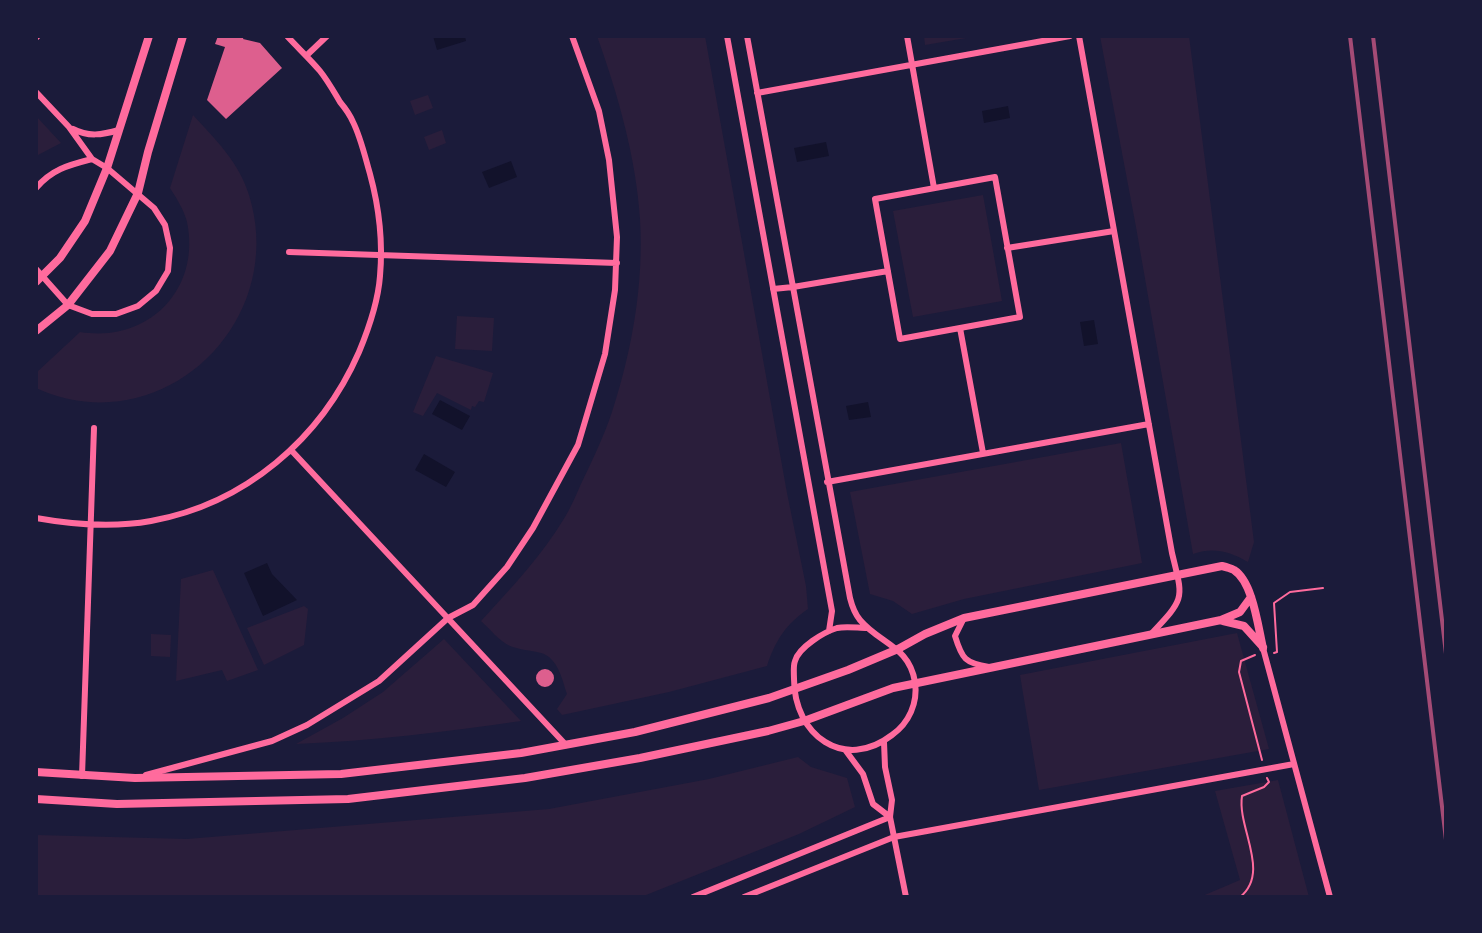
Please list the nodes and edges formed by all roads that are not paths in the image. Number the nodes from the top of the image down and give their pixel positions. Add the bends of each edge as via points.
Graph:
1 (149, 36) edge
2 (183, 36) edge
3 (287, 36) edge
4 (327, 36) edge
5 (572, 36) edge
6 (727, 36) edge
7 (747, 36) edge
8 (907, 36) edge
9 (1070, 36) edge
10 (1079, 36) edge
11 (306, 56) junction
12 (912, 65) junction
13 (36, 92) edge
14 (757, 93) junction
15 (69, 127) junction
16 (119, 130) junction
17 (92, 159) junction
18 (107, 168) junction
19 (36, 188) edge
20 (934, 188) junction
21 (138, 193) junction
22 (1114, 231) junction
23 (1007, 248) junction
24 (289, 252) dead end
25 (380, 256) junction
26 (617, 263) junction
27 (888, 271) junction
28 (38, 275) edge
29 (793, 287) junction
30 (773, 289) junction
31 (68, 305) junction
32 (960, 328) junction
33 (36, 331) edge
34 (1149, 424) junction
35 (94, 428) dead end
36 (291, 450) junction
37 (983, 453) junction
38 (827, 482) junction
39 (36, 518) edge
40 (91, 526) junction
41 (1177, 574) junction
42 (1251, 597) junction
43 (448, 618) junction
44 (964, 618) junction
45 (1221, 620) junction
46 (867, 628) junction
47 (829, 631) junction
48 (1151, 635) junction
49 (898, 649) junction
50 (1264, 651) junction
51 (989, 667) junction
52 (915, 683) junction
53 (794, 691) junction
54 (804, 721) junction
55 (884, 742) junction
56 (566, 745) junction
57 (846, 751) junction
58 (1294, 764) junction
59 (36, 772) edge
60 (82, 776) junction
61 (135, 778) junction
62 (36, 799) edge
63 (890, 817) junction
64 (894, 837) junction
65 (693, 897) edge
66 (744, 897) edge
67 (906, 897) edge
68 (1330, 897) edge

1 - 16 street
2 - 21 street
3 - 11 street
4 - 11 street
5 - 26 street via 599,111 609,160
6 - 30 street
7 - 14 street
8 - 12 street
9 - 12 street
10 - 22 street
11 - 25 street via 354,122 377,202
12 - 14 street
12 - 20 street
13 - 15 street
14 - 29 street
15 - 16 street via 83,135
15 - 17 street
16 - 18 street
17 - 18 street
17 - 19 street via 63,166
18 - 21 street
18 - 28 street via 85,221 60,258
20 - 23 street via 995,177
20 - 27 street via 875,199
21 - 31 street via 110,251
21 - 31 street via 165,225 170,248 168,271 156,291 138,306 116,314 92,314
22 - 23 street
22 - 34 street
23 - 32 street via 1020,317
24 - 25 street
25 - 26 street
25 - 36 street via 374,309 352,367 320,420
26 - 43 street via 605,354 578,445 507,567 473,605
27 - 29 street
27 - 32 street via 900,339
28 - 31 street
29 - 30 street
29 - 38 street
30 - 47 street via 832,611
31 - 33 street
32 - 37 street
34 - 37 street
34 - 41 street
35 - 40 street
36 - 40 street via 244,486 188,511 151,521
36 - 43 street
37 - 38 street
38 - 46 street via 850,598
39 - 40 street
40 - 60 street
41 - 42 street via 1222,566 1237,571
41 - 44 street
41 - 48 street via 1179,600
42 - 45 street via 1240,612
42 - 50 street
43 - 56 street
43 - 61 street via 379,681 307,725 272,741
44 - 49 street
44 - 51 street via 955,636 960,654 970,664
45 - 48 street
45 - 50 street via 1244,626
46 - 47 street
46 - 49 street
47 - 53 street via 809,642 795,660
48 - 51 street
49 - 52 street
49 - 53 street
50 - 58 street
51 - 52 street
52 - 54 street
52 - 55 street via 910,717
53 - 54 street
53 - 56 street
54 - 57 street via 822,742
54 - 62 street via 554,773 348,799 117,804
55 - 57 street
55 - 63 street
56 - 61 street via 341,774
57 - 63 street via 863,774 873,804
58 - 64 street
58 - 68 street
59 - 60 street
60 - 61 street
63 - 64 street
63 - 65 street
64 - 66 street
64 - 67 street

